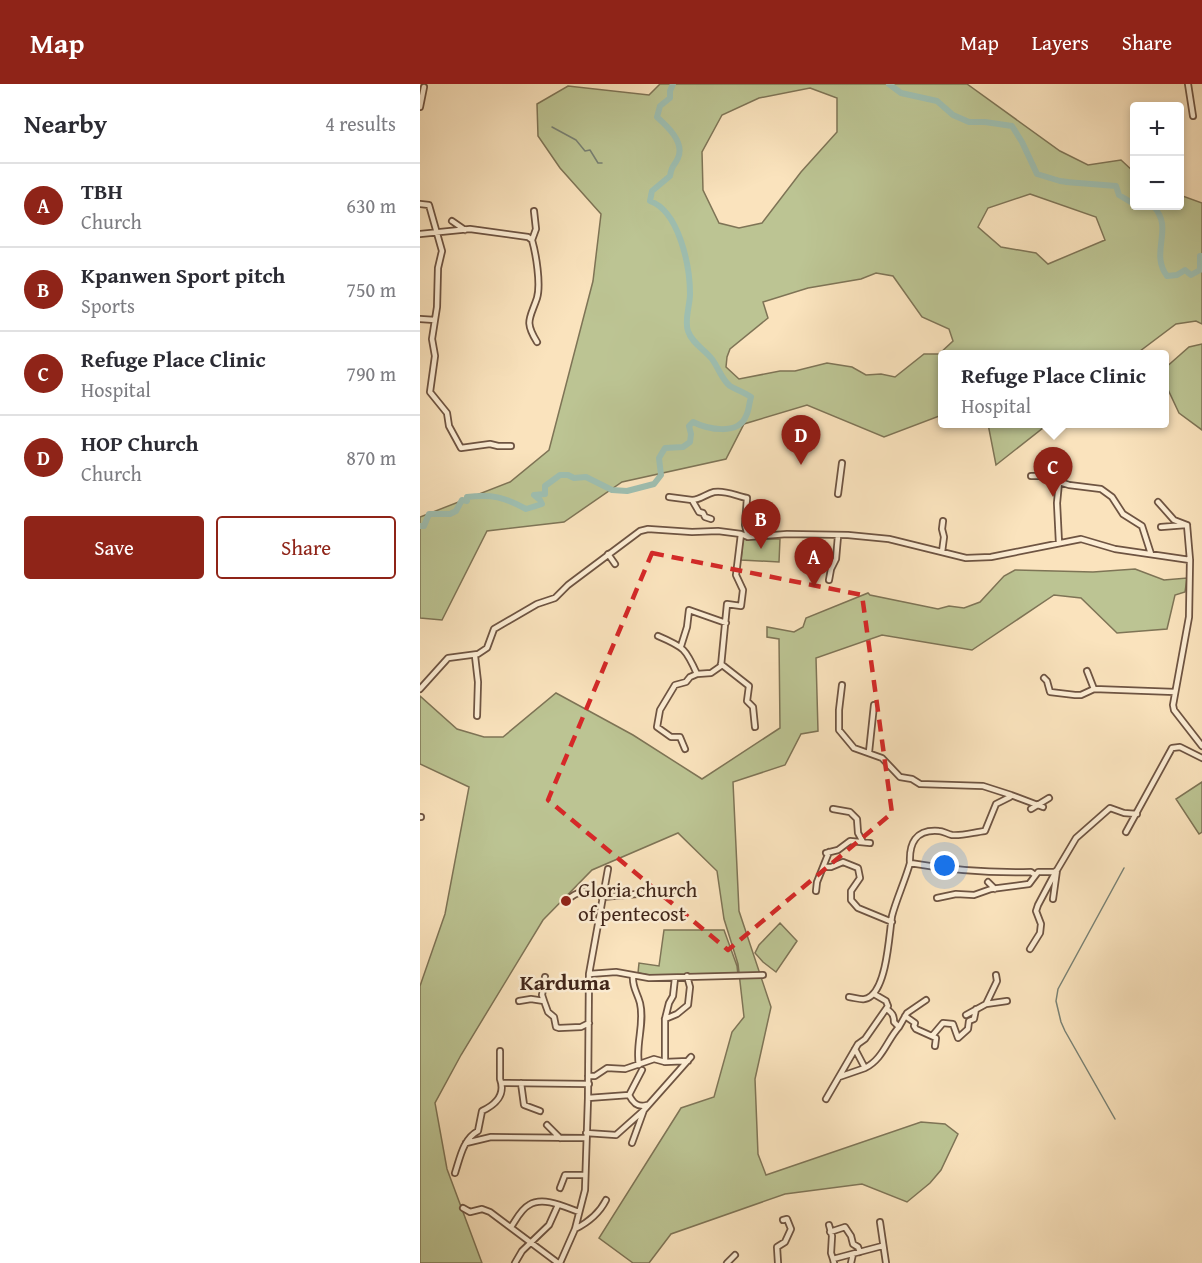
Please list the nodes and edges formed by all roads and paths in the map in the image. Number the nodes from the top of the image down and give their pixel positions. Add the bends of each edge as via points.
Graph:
1 (1188, 84) edge
2 (424, 87) dead end
3 (420, 107) edge
4 (1193, 116) dead end
5 (420, 204) edge
6 (534, 211) dead end
7 (453, 221) dead end
8 (465, 230) junction
9 (436, 233) junction
10 (420, 234) edge
11 (532, 240) junction
12 (420, 318) edge
13 (435, 320) junction
14 (537, 342) dead end
15 (511, 446) dead end
16 (842, 463) dead end
17 (1030, 476) dead end
18 (1059, 482) junction
19 (838, 494) dead end
20 (669, 497) dead end
21 (692, 500) junction
22 (1158, 502) dead end
23 (711, 519) dead end
24 (943, 521) dead end
25 (1187, 525) junction
26 (1161, 527) dead end
27 (741, 534) junction
28 (838, 536) junction
29 (748, 537) junction
30 (1059, 543) junction
31 (942, 552) junction
32 (608, 554) junction
33 (1150, 554) junction
34 (1190, 560) junction
35 (615, 564) dead end
36 (829, 580) dead end
37 (726, 623) junction
38 (658, 636) dead end
39 (681, 646) junction
40 (475, 656) junction
41 (721, 664) junction
42 (1087, 671) dead end
43 (697, 674) junction
44 (1044, 678) dead end
45 (842, 685) dead end
46 (420, 689) edge
47 (1094, 689) junction
48 (1175, 692) junction
49 (874, 705) dead end
50 (477, 716) dead end
51 (755, 727) dead end
52 (1202, 746) edge
53 (685, 749) dead end
54 (869, 752) junction
55 (1202, 758) edge
56 (1011, 795) junction
57 (1049, 798) dead end
58 (1040, 806) junction
59 (833, 809) dead end
60 (1031, 809) dead end
61 (1137, 814) junction
62 (1126, 832) dead end
63 (863, 842) junction
64 (870, 843) dead end
65 (910, 863) junction
66 (824, 867) junction
67 (608, 868) dead end
68 (1057, 870) junction
69 (1022, 873) junction
70 (1035, 875) junction
71 (1015, 878) dead end
72 (988, 882) dead end
73 (995, 889) junction
74 (672, 891) dead end
75 (816, 891) dead end
76 (571, 897) dead end
77 (602, 897) junction
78 (937, 898) dead end
79 (1053, 899) dead end
80 (892, 922) junction
81 (1030, 949) dead end
82 (590, 974) junction
83 (763, 975) dead end
84 (996, 975) dead end
85 (633, 976) junction
86 (687, 976) junction
87 (545, 977) dead end
88 (675, 978) junction
89 (874, 994) junction
90 (849, 997) dead end
91 (519, 1000) dead end
92 (926, 1000) dead end
93 (544, 1001) junction
94 (1007, 1001) dead end
95 (987, 1004) junction
96 (976, 1009) junction
97 (887, 1010) junction
98 (966, 1015) dead end
99 (905, 1016) junction
100 (664, 1019) junction
101 (589, 1023) junction
102 (899, 1027) junction
103 (932, 1036) junction
104 (935, 1046) dead end
105 (855, 1049) junction
106 (500, 1051) dead end
107 (665, 1062) junction
108 (640, 1068) junction
109 (865, 1068) junction
110 (588, 1076) junction
111 (839, 1077) junction
112 (502, 1083) junction
113 (520, 1083) junction
114 (588, 1084) junction
115 (629, 1095) junction
116 (588, 1098) junction
117 (826, 1099) dead end
118 (648, 1105) junction
119 (644, 1110) junction
120 (540, 1111) dead end
121 (547, 1125) dead end
122 (586, 1135) junction
123 (560, 1138) junction
124 (466, 1143) junction
125 (632, 1143) dead end
126 (455, 1173) dead end
127 (585, 1175) junction
128 (560, 1188) dead end
129 (606, 1200) dead end
130 (558, 1205) junction
131 (463, 1208) dead end
132 (579, 1212) junction
133 (783, 1220) dead end
134 (880, 1222) dead end
135 (829, 1225) dead end
136 (511, 1227) junction
137 (575, 1229) junction
138 (830, 1232) junction
139 (531, 1243) junction
140 (882, 1246) junction
141 (859, 1249) junction
142 (853, 1254) junction
143 (735, 1255) dead end
144 (833, 1261) edge
145 (515, 1263) edge
146 (559, 1263) edge
147 (727, 1263) edge
148 (778, 1263) edge
149 (851, 1263) edge
150 (886, 1263) edge

1 - 4 street
2 - 3 street
5 - 9 street via 429,205
6 - 11 street via 536,229
7 - 8 street
8 - 9 street
8 - 11 street
9 - 10 street
9 - 13 street via 442,251
11 - 14 street via 538,283 528,321
12 - 13 street
13 - 15 street via 430,392 447,413 461,448
16 - 19 street
17 - 18 street
18 - 30 street
18 - 33 street via 1104,490 1124,514 1142,526
20 - 21 street
21 - 23 street via 699,512
21 - 29 street via 717,492 747,498
22 - 25 street via 1174,520
24 - 31 street
25 - 26 street
25 - 34 street
27 - 29 street
27 - 32 street via 648,529
27 - 37 street via 736,575 743,590 741,606 727,604
28 - 29 street
28 - 31 street via 889,538
28 - 36 street
30 - 31 street via 991,557 966,558
30 - 33 street via 1081,539
32 - 35 street
32 - 40 street via 555,598 494,628 487,648
33 - 34 street
34 - 48 street via 1189,617
37 - 39 street via 689,610
37 - 41 street
38 - 39 street
39 - 43 street
40 - 46 street via 448,658
40 - 50 street
41 - 43 street via 711,673
41 - 51 street via 749,686 747,700 753,707
42 - 47 street
43 - 53 street via 675,685 660,710 657,727 671,737 680,737
44 - 47 street via 1050,692 1082,695
45 - 54 street via 839,730 854,748
47 - 48 street
48 - 52 street via 1174,710
49 - 54 street
54 - 56 street via 882,758 900,777 912,778 920,784 983,786
55 - 61 street via 1180,747 1172,748
56 - 58 street
56 - 65 street via 996,804 985,831 952,835 939,830 921,834 909,847
57 - 58 street
58 - 60 street
59 - 63 street via 850,812 857,819
61 - 62 street
61 - 68 street via 1110,808 1076,838
63 - 64 street
63 - 66 street via 850,841 827,852
65 - 69 street
65 - 80 street
66 - 75 street
66 - 80 street via 843,862 858,868 860,878 851,891 851,900 858,908
67 - 77 street
68 - 70 street
68 - 79 street
68 - 81 street via 1038,905 1040,933
69 - 70 street
69 - 71 street
70 - 73 street via 1029,884
72 - 73 street
73 - 78 street
74 - 77 street
76 - 77 street via 586,892
77 - 82 street
80 - 89 street via 883,974
82 - 85 street via 616,972
82 - 101 street
83 - 86 street
84 - 95 street
85 - 88 street
85 - 108 street via 632,984 640,1002
86 - 88 street
86 - 100 street via 688,1005
87 - 93 street
88 - 100 street
89 - 90 street via 863,1000
89 - 97 street via 886,1001
91 - 93 street
92 - 99 street
93 - 101 street via 556,1027 581,1027
94 - 95 street
95 - 96 street
96 - 98 street
96 - 103 street via 970,1027 958,1038 949,1022 943,1023
97 - 102 street
97 - 105 street
99 - 102 street
99 - 103 street via 915,1023 916,1029
100 - 107 street
101 - 110 street
102 - 109 street via 883,1053
103 - 104 street via 936,1038
105 - 109 street
105 - 111 street
106 - 112 street
107 - 108 street via 654,1059
107 - 118 street via 690,1059
108 - 110 street via 608,1068
108 - 115 street
109 - 111 street
110 - 114 street
111 - 117 street
112 - 113 street
112 - 124 street via 500,1099 482,1111 478,1131
113 - 114 street
113 - 120 street via 524,1105
114 - 116 street
115 - 116 street
115 - 118 street via 638,1105
116 - 122 street
118 - 119 street
119 - 122 street via 616,1135
119 - 125 street
121 - 123 street
122 - 123 street
122 - 127 street
123 - 124 street via 491,1137
124 - 126 street
127 - 128 street via 565,1175
127 - 132 street
129 - 137 street via 602,1210
130 - 132 street
130 - 136 street via 532,1203
130 - 139 street via 549,1225
131 - 136 street via 473,1212 482,1209
132 - 137 street
133 - 148 street via 787,1219 791,1229 777,1248
134 - 140 street
135 - 138 street
136 - 139 street
137 - 146 street
138 - 141 street via 845,1227
138 - 144 street
139 - 145 street
139 - 146 street
140 - 141 street
140 - 150 street
141 - 142 street
142 - 144 street
142 - 149 street
143 - 147 street

